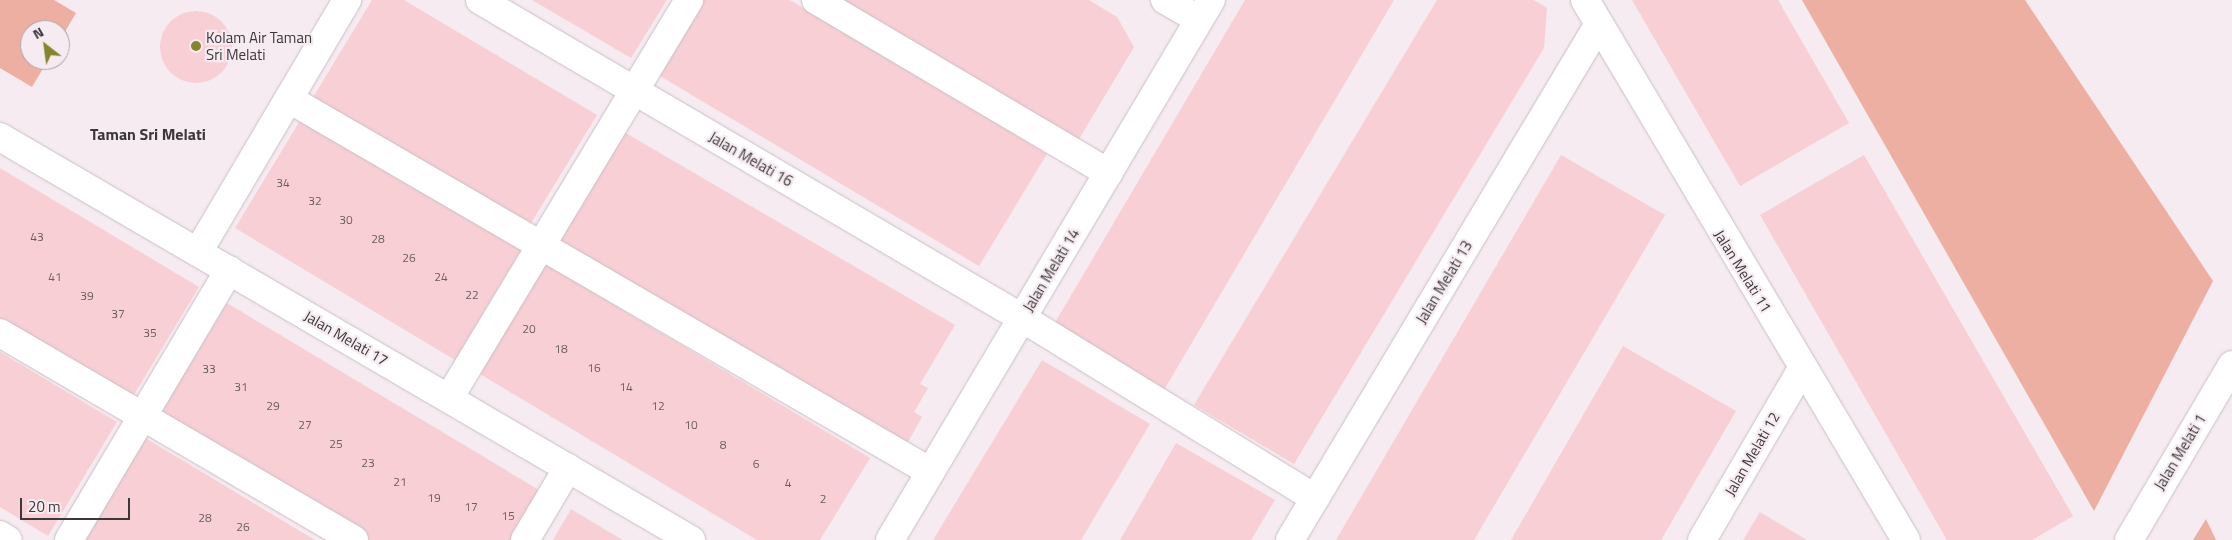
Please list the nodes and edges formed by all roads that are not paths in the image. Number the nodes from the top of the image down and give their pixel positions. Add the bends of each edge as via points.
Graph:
1 (348, 0) edge
2 (480, 0) edge
3 (689, 0) edge
4 (816, 0) edge
5 (1165, 0) edge
6 (1585, 0) edge
7 (1205, 10) edge
8 (1599, 24) junction
9 (634, 91) junction
10 (289, 99) junction
11 (0, 136) edge
12 (1109, 173) junction
13 (541, 246) junction
14 (198, 252) junction
15 (229, 270) junction
16 (1022, 318) junction
17 (0, 333) edge
18 (2232, 365) edge
19 (1803, 367) junction
20 (449, 398) junction
21 (142, 416) junction
22 (568, 468) junction
23 (931, 472) junction
24 (1315, 498) junction
25 (0, 535) edge
26 (8, 540) edge
27 (69, 540) edge
28 (354, 540) edge
29 (525, 540) edge
30 (691, 540) edge
31 (890, 540) edge
32 (1290, 540) edge
33 (1702, 540) edge
34 (1906, 540) edge
35 (2129, 540) edge

1 - 10 street
2 - 9 street, Jalan Melati 16
3 - 9 street
4 - 12 street
5 - 7 street
6 - 8 street, Jalan Melati 11
7 - 12 street, Jalan Melati 14
8 - 19 street, Jalan Melati 11
8 - 24 street, Jalan Melati 13
9 - 13 street
9 - 16 street, Jalan Melati 16
10 - 13 street
10 - 14 street
11 - 14 street, Jalan Melati 17
12 - 16 street, Jalan Melati 14
13 - 20 street
13 - 23 street
14 - 15 street, Jalan Melati 17
15 - 20 street, Jalan Melati 17
15 - 21 street
16 - 23 street, Jalan Melati 14
16 - 24 street, Jalan Melati 16
17 - 21 street
18 - 35 street, Jalan Melati 1
19 - 33 street, Jalan Melati 12
19 - 34 street, Jalan Melati 11
20 - 22 street, Jalan Melati 17
21 - 27 street
21 - 28 street
22 - 29 street
22 - 30 street, Jalan Melati 17
23 - 31 street, Jalan Melati 14
24 - 32 street, Jalan Melati 13
25 - 26 street

